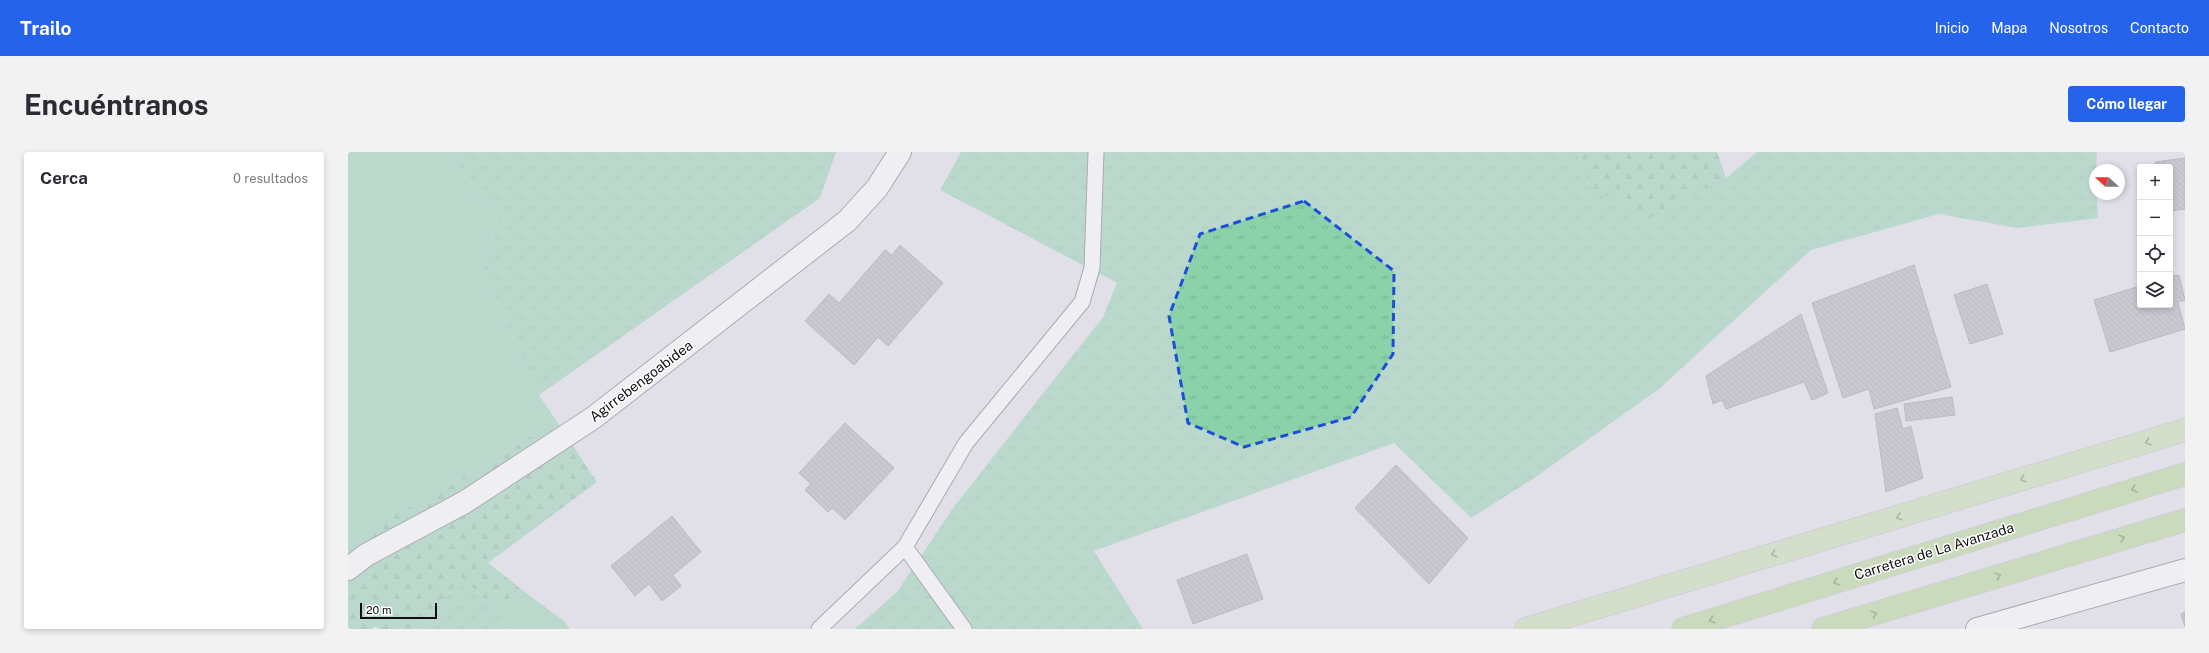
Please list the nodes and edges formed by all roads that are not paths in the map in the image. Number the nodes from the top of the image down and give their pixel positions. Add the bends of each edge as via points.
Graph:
1 (900, 152) edge
2 (1096, 152) edge
3 (2185, 430) edge
4 (2185, 474) edge
5 (2185, 520) edge
6 (905, 547) junction
7 (348, 569) edge
8 (2185, 570) edge
9 (819, 629) edge
10 (964, 629) edge
11 (1526, 629) edge
12 (1683, 629) edge
13 (1823, 629) edge
14 (1978, 629) edge

1 - 7 street, Agirrebengoabidea via 877,188 847,221 593,418 464,502 366,555
2 - 6 lane via 1092,268 1082,302 966,443
3 -> 11 main road
4 -> 12 highway, Carretera de La Avanzada
13 -> 5 highway
6 - 9 lane
6 - 10 lane
8 - 14 street

